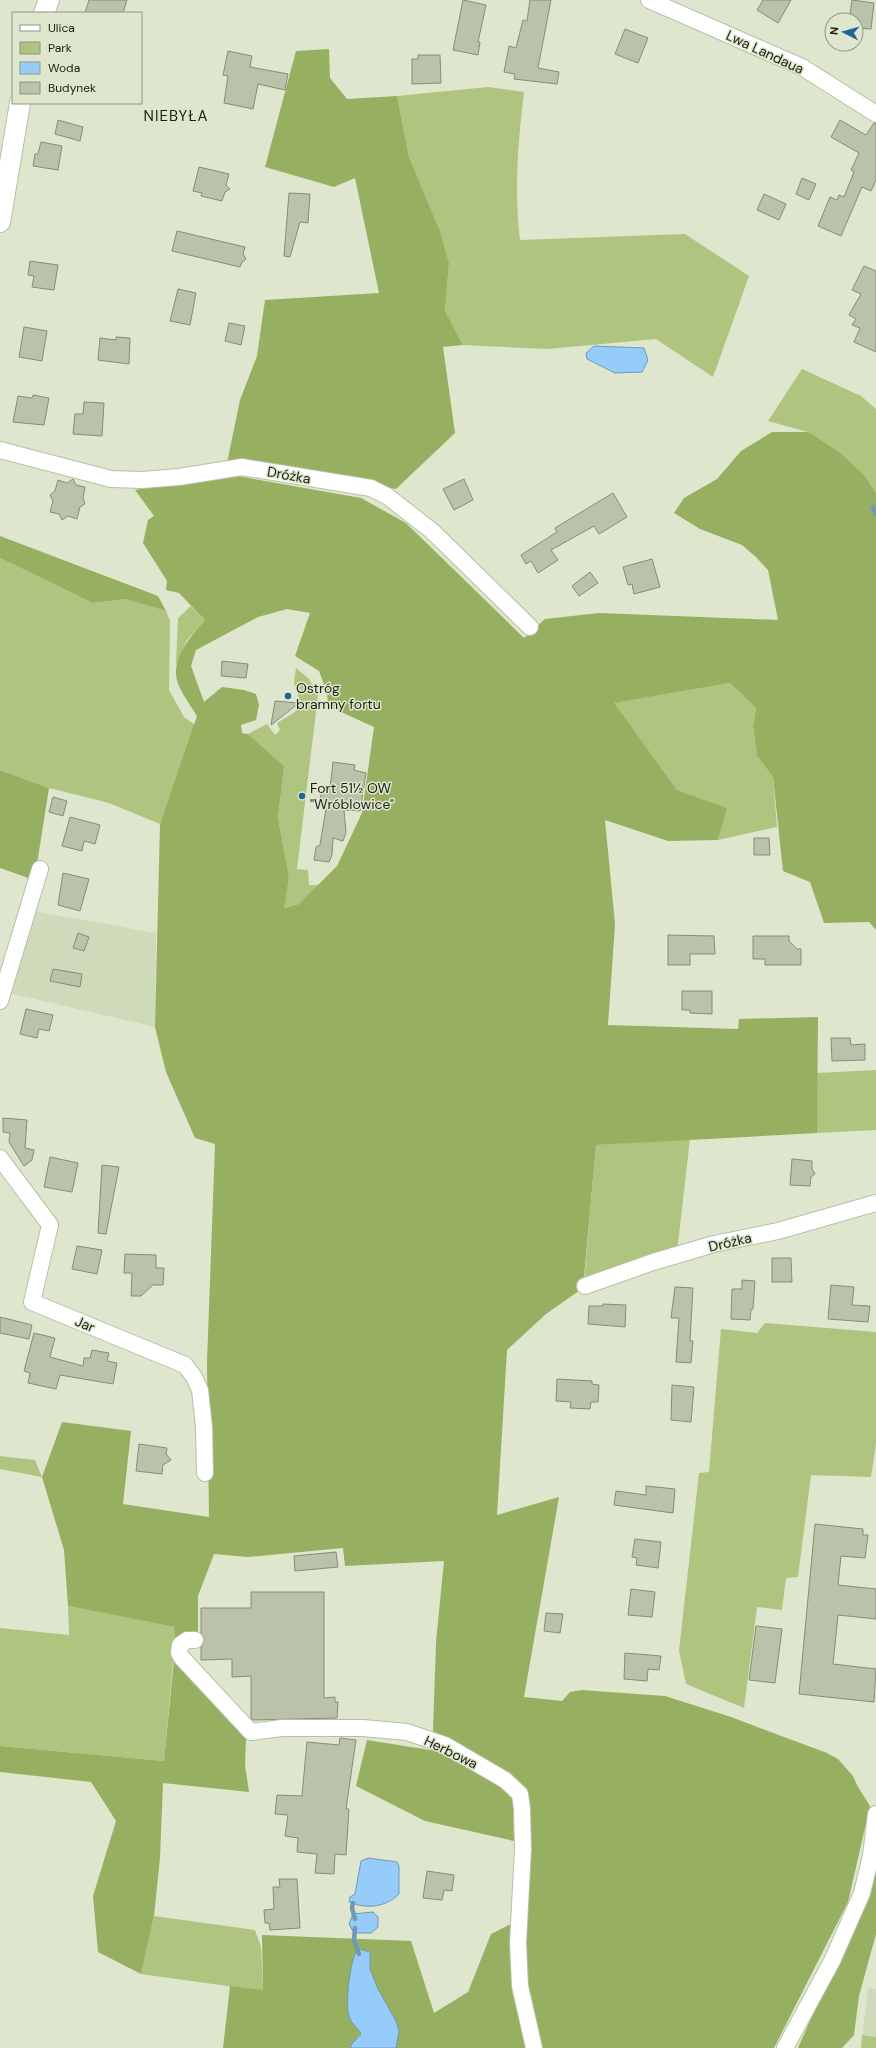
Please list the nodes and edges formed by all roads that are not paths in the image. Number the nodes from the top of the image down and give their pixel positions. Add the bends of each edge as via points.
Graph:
1 (49, 0) edge
2 (649, 0) edge
3 (44, 12) edge
4 (20, 104) edge
5 (876, 114) edge
6 (0, 222) edge
7 (0, 450) edge
8 (530, 627) dead end
9 (40, 869) dead end
10 (0, 1001) edge
11 (0, 1158) edge
12 (876, 1203) edge
13 (585, 1286) dead end
14 (205, 1473) dead end
15 (195, 1640) dead end
16 (876, 1814) edge
17 (534, 2048) edge
18 (785, 2048) edge

1 - 3 street
2 - 5 street, Lwa Landaua via 802,67
4 - 6 street
7 - 8 street, Dróżka via 111,479 149,479 242,467 370,488 387,496 432,531
9 - 10 street
11 - 14 street, Jar via 50,1225 32,1302 185,1365 200,1390
12 - 13 street, Dróżka via 778,1231 714,1244
15 - 17 street, Herbowa via 187,1640 180,1645 179,1653 182,1658 251,1732 282,1728 363,1728 407,1732 444,1745 506,1780 520,1794 523,1849 518,1950 520,1986
16 - 18 street via 871,1856 862,1893 832,1961

